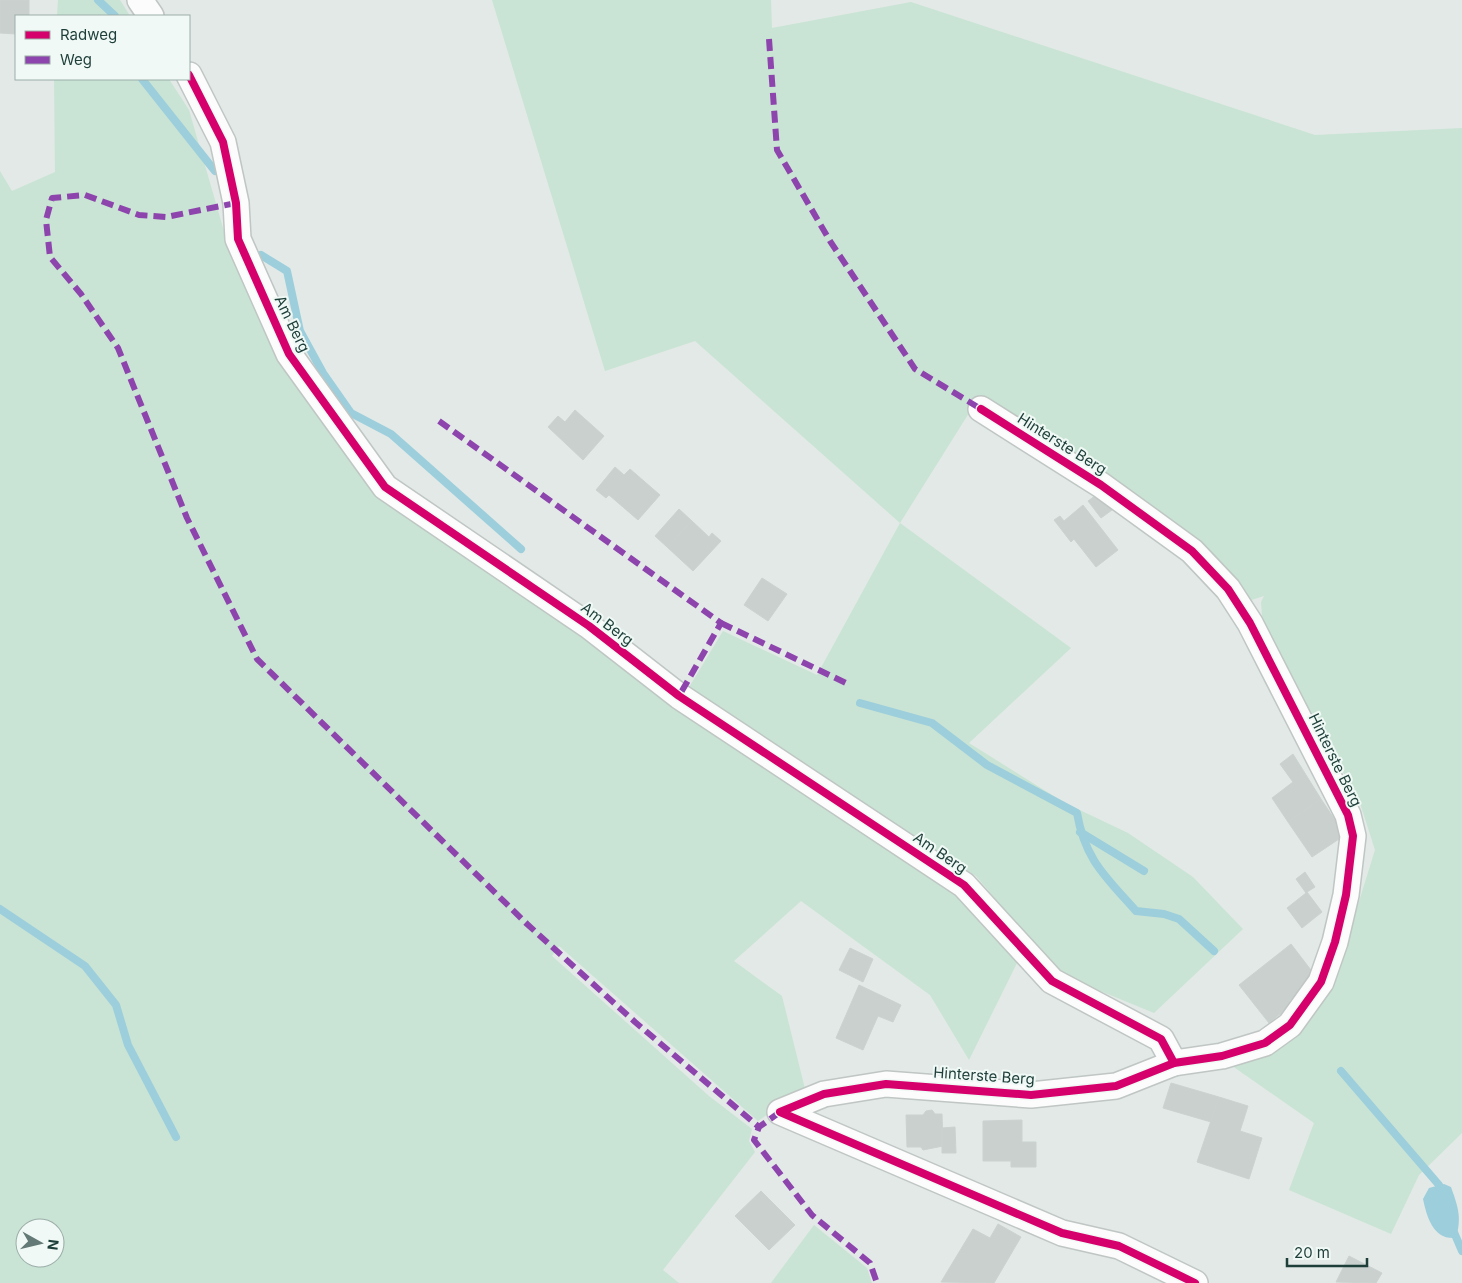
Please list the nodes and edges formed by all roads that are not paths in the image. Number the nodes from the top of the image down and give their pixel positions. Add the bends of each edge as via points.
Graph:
1 (140, 0) edge
2 (150, 15) edge
3 (190, 77) edge
4 (981, 409) dead end
5 (1174, 1063) junction
6 (1191, 1282) edge

1 - 2 street
3 - 5 street, Am Berg via 223,142 236,203 238,239 289,354 385,487 588,626 680,696 964,885 1052,982 1161,1039
4 - 5 street, Hinterste Berg via 1101,485 1192,551 1228,590 1250,623 1348,815 1353,836 1346,894 1335,942 1321,982 1290,1026 1265,1043 1222,1056
5 - 6 street, Hinterste Berg via 1116,1086 1031,1095 886,1084 824,1094 780,1112 1062,1233 1119,1246

